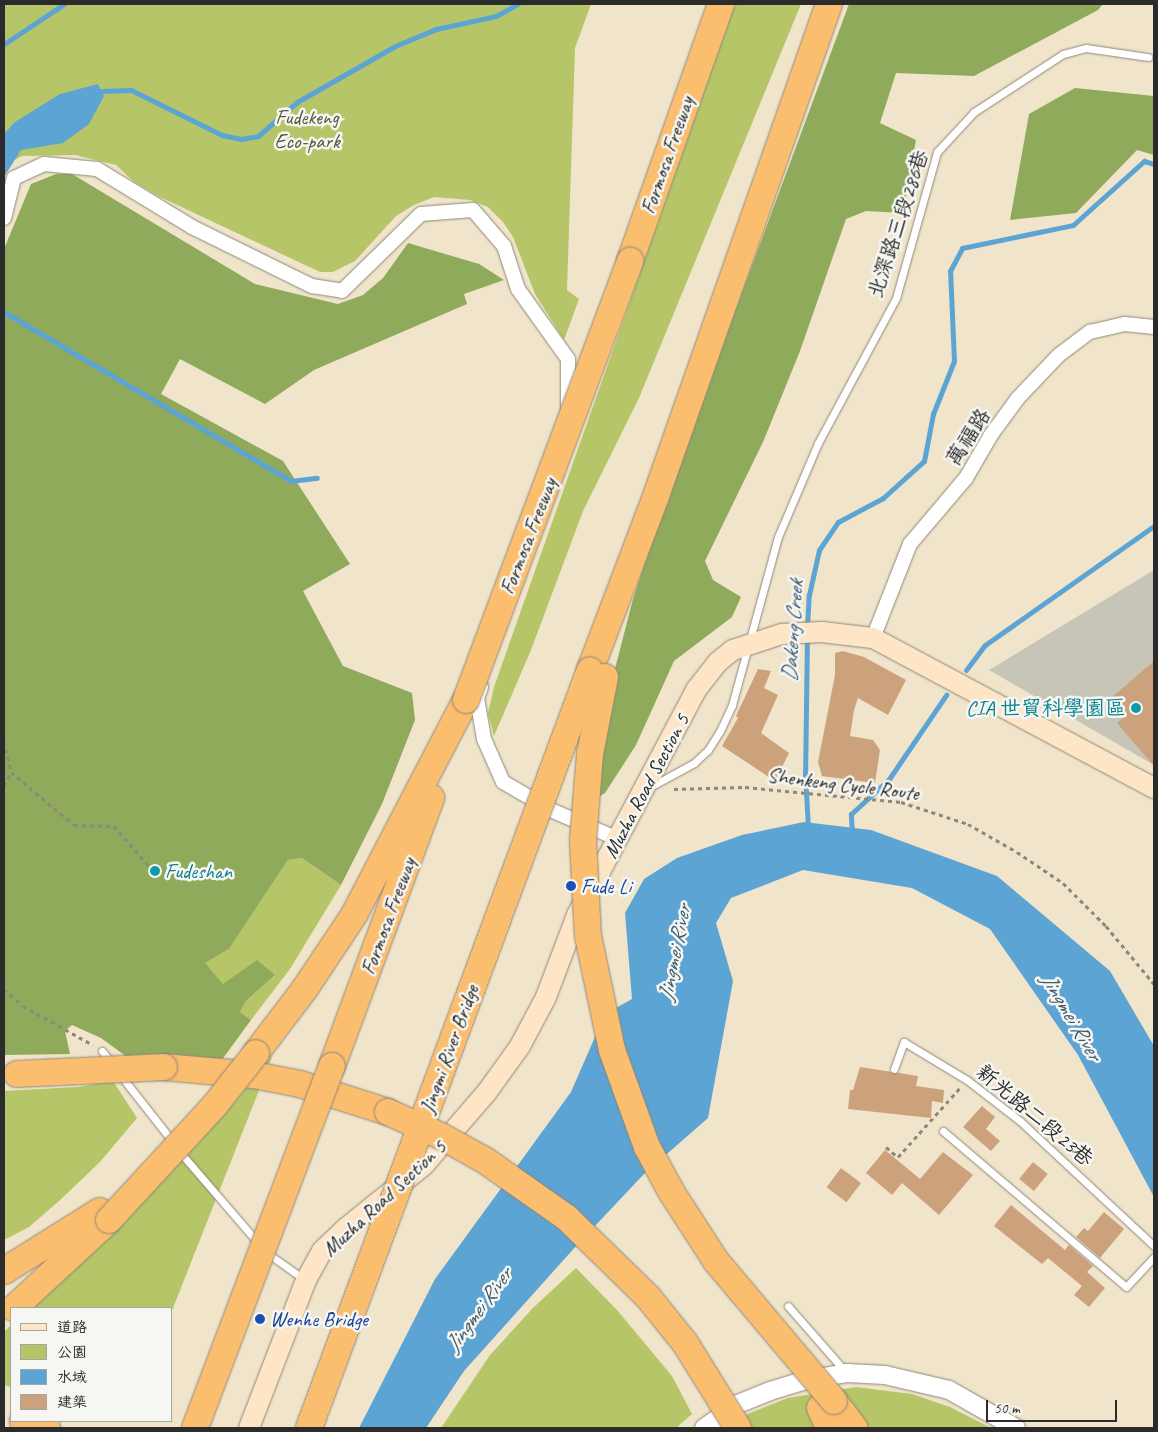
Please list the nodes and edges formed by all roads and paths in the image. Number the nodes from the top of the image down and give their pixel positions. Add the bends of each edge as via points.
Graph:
1 (721, 4) edge
2 (829, 4) edge
3 (1148, 58) dead end
4 (4, 218) edge
5 (1154, 327) edge
6 (872, 638) junction
7 (748, 642) junction
8 (597, 673) junction
9 (466, 700) junction
10 (4, 741) edge
11 (11, 772) junction
12 (4, 786) edge
13 (1154, 788) edge
14 (644, 791) junction
15 (618, 839) junction
16 (154, 872) dead end
17 (1154, 984) edge
18 (4, 989) edge
19 (102, 1051) joint
20 (894, 1069) dead end
21 (10, 1075) edge
22 (967, 1080) junction
23 (943, 1131) dead end
24 (886, 1147) dead end
25 (105, 1215) junction
26 (1154, 1246) edge
27 (1154, 1257) edge
28 (4, 1272) edge
29 (306, 1280) junction
30 (788, 1306) dead end
31 (14, 1307) edge
32 (847, 1374) junction
33 (828, 1412) edge
34 (26, 1422) edge
35 (47, 1428) edge
36 (195, 1428) edge
37 (249, 1428) edge
38 (308, 1428) edge
39 (704, 1428) edge
40 (738, 1428) edge
41 (854, 1428) edge
42 (1016, 1428) edge

1 - 9 highway, Formosa Freeway, bridge via 630,261
2 - 8 highway
3 - 7 lane, 北深路三段286巷 via 1086,48 1063,54 974,112 937,152 896,298 818,443 778,537
4 - 15 street via 14,178 44,164 97,169 192,227 312,286 342,291 421,214 473,210 504,246 518,289 568,359 569,397 557,461 477,698 484,739 503,782 553,811
5 - 6 street, 萬福路 via 1125,324 1090,332 1059,355 1018,398 966,478 910,544
6 - 7 main road via 822,632 782,634
6 - 13 main road
7 - 14 main road, Muzha Road Section 5 via 718,662 696,690
7 - 14 lane, 北深路三段286巷 via 732,705 708,750 694,763
8 - 33 highway, bridge via 583,841 588,936 612,1050 647,1146 672,1193 716,1261 767,1325
8 - 38 highway, Jingmi River Bridge, bridge
9 - 25 highway, bridge via 354,915 304,990 180,1144
9 - 36 highway, Formosa Freeway, bridge
10 - 11 path
11 - 12 path
11 - 16 path via 74,825 114,826
14 - 15 main road, Muzha Road Section 5
14 - 17 path, Shenkeng Cycle Route via 745,787 901,802 968,824 1018,852 1063,883 1106,926
15 - 29 main road, Muzha Road Section 5, bridge via 577,915 538,1015 487,1092 424,1165 328,1245
18 - 19 path via 24,1006
19 - 29 lane via 191,1165 269,1256
20 - 22 lane, 新光路二段23巷 via 904,1042
21 - 40 highway, bridge via 164,1067 212,1070 300,1084 388,1112 443,1137 486,1161 567,1218 648,1297 685,1343
22 - 24 path via 898,1158
22 - 26 lane, 新光路二段23巷 via 1020,1121
23 - 27 lane via 1126,1287
25 - 28 highway
25 - 31 highway
29 - 37 main road, Muzha Road Section 5
30 - 32 lane
32 - 39 street via 807,1380 770,1391 738,1404
32 - 42 street via 885,1375 949,1390
33 - 41 highway
34 - 35 highway

